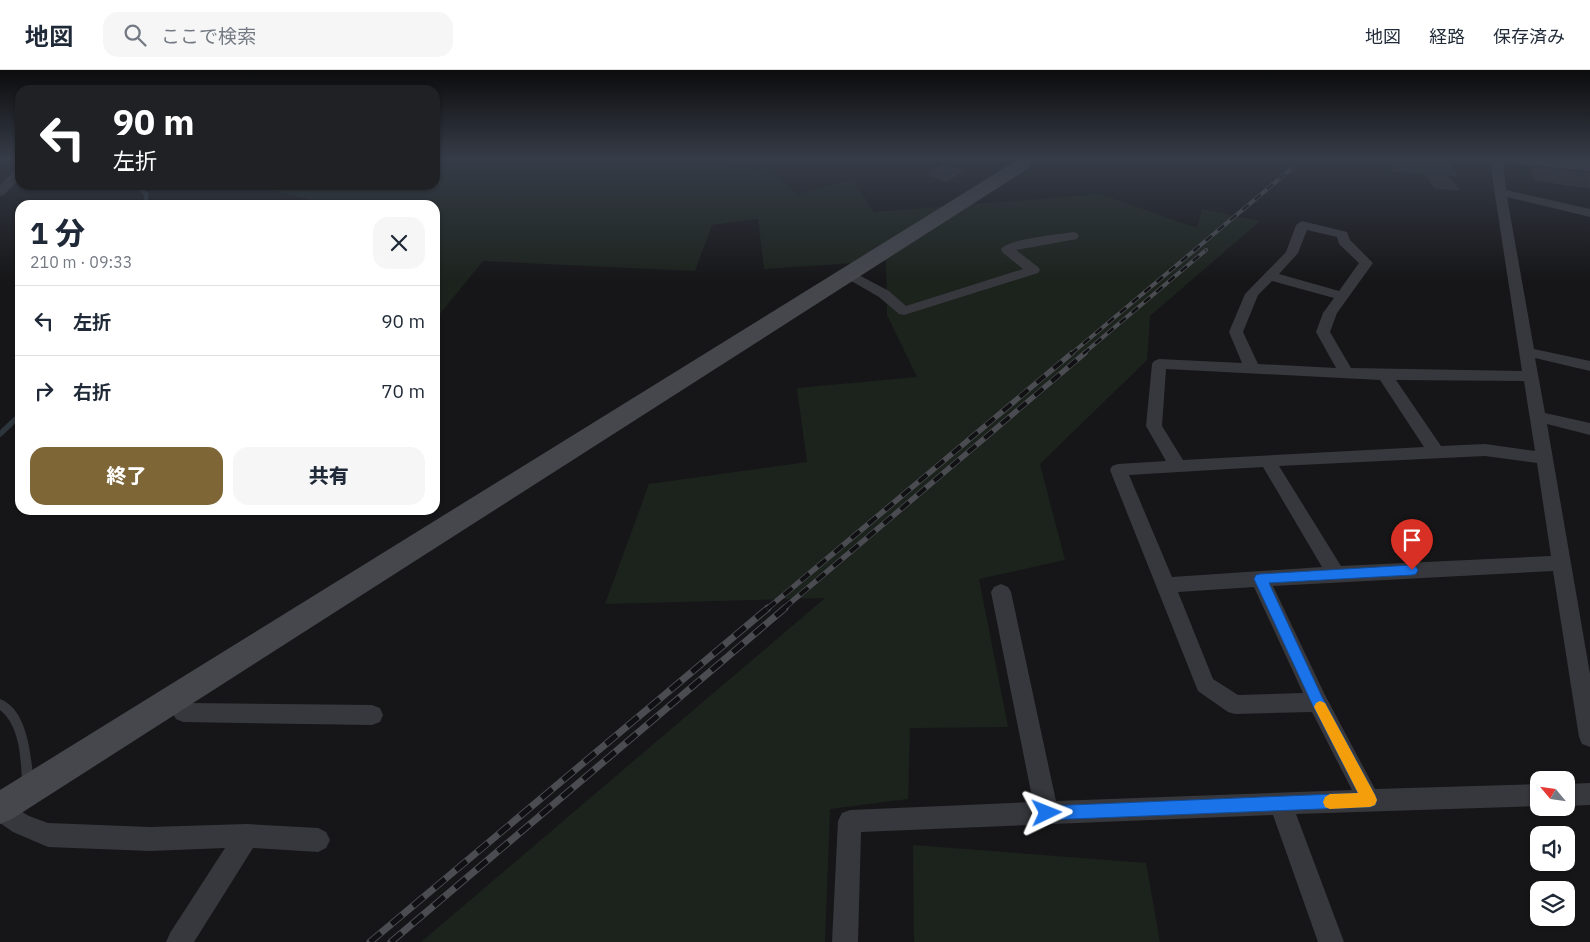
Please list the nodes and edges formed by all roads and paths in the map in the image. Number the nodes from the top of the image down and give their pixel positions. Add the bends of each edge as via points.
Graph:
1 (967, 200) edge
2 (1502, 200) edge
3 (1534, 200) edge
4 (1590, 213) edge
5 (1073, 236) dead end
6 (848, 275) junction
7 (1269, 276) junction
8 (1342, 296) junction
9 (1528, 352) junction
10 (1590, 366) edge
11 (1252, 368) junction
12 (1346, 373) junction
13 (1385, 375) junction
14 (1531, 376) junction
15 (1538, 417) junction
16 (1590, 429) edge
17 (1436, 452) junction
18 (1545, 458) junction
19 (1268, 461) junction
20 (1178, 466) junction
21 (1561, 563) junction
22 (1336, 574) junction
23 (1260, 579) junction
24 (1166, 585) junction
25 (1002, 592) dead end
26 (174, 698) junction
27 (1318, 702) junction
28 (0, 704) edge
29 (372, 714) dead end
30 (1590, 737) edge
31 (29, 790) junction
32 (1575, 794) edge
33 (1590, 794) edge
34 (1530, 795) edge
35 (1370, 800) junction
36 (1280, 804) junction
37 (0, 809) edge
38 (1047, 813) junction
39 (247, 836) junction
40 (318, 840) dead end
41 (179, 942) edge
42 (845, 942) edge
43 (1331, 942) edge

1 - 6 street
2 - 9 street
3 - 4 street
5 - 6 street via 1007,249 1033,270 904,311 884,294
6 - 26 street
7 - 8 street
7 - 8 street via 1292,252 1302,225 1343,235 1344,241 1366,263
7 - 11 street via 1252,294 1236,332
8 - 12 street via 1330,313 1323,332
9 - 10 street
9 - 14 street
11 - 12 street
11 - 20 street via 1159,364 1154,426
12 - 13 street
13 - 14 street
13 - 17 street
14 - 15 street
15 - 16 street
15 - 18 street
17 - 18 street via 1485,450
17 - 19 street
18 - 21 street
19 - 20 street
19 - 22 street
20 - 24 street via 1118,470
21 - 22 street
21 - 30 street
22 - 23 street
23 - 24 street
23 - 27 street
24 - 27 street via 1205,685 1234,705
25 - 38 street
26 - 29 street via 183,712
26 - 31 street
27 - 35 street
28 - 31 lane via 18,726 26,754
31 - 37 street
32 - 33 street
34 - 35 street
35 - 36 street
36 - 38 street
36 - 43 street
37 - 39 street via 21,824 48,835 150,839
38 - 42 street via 850,821
39 - 40 street
39 - 41 street

